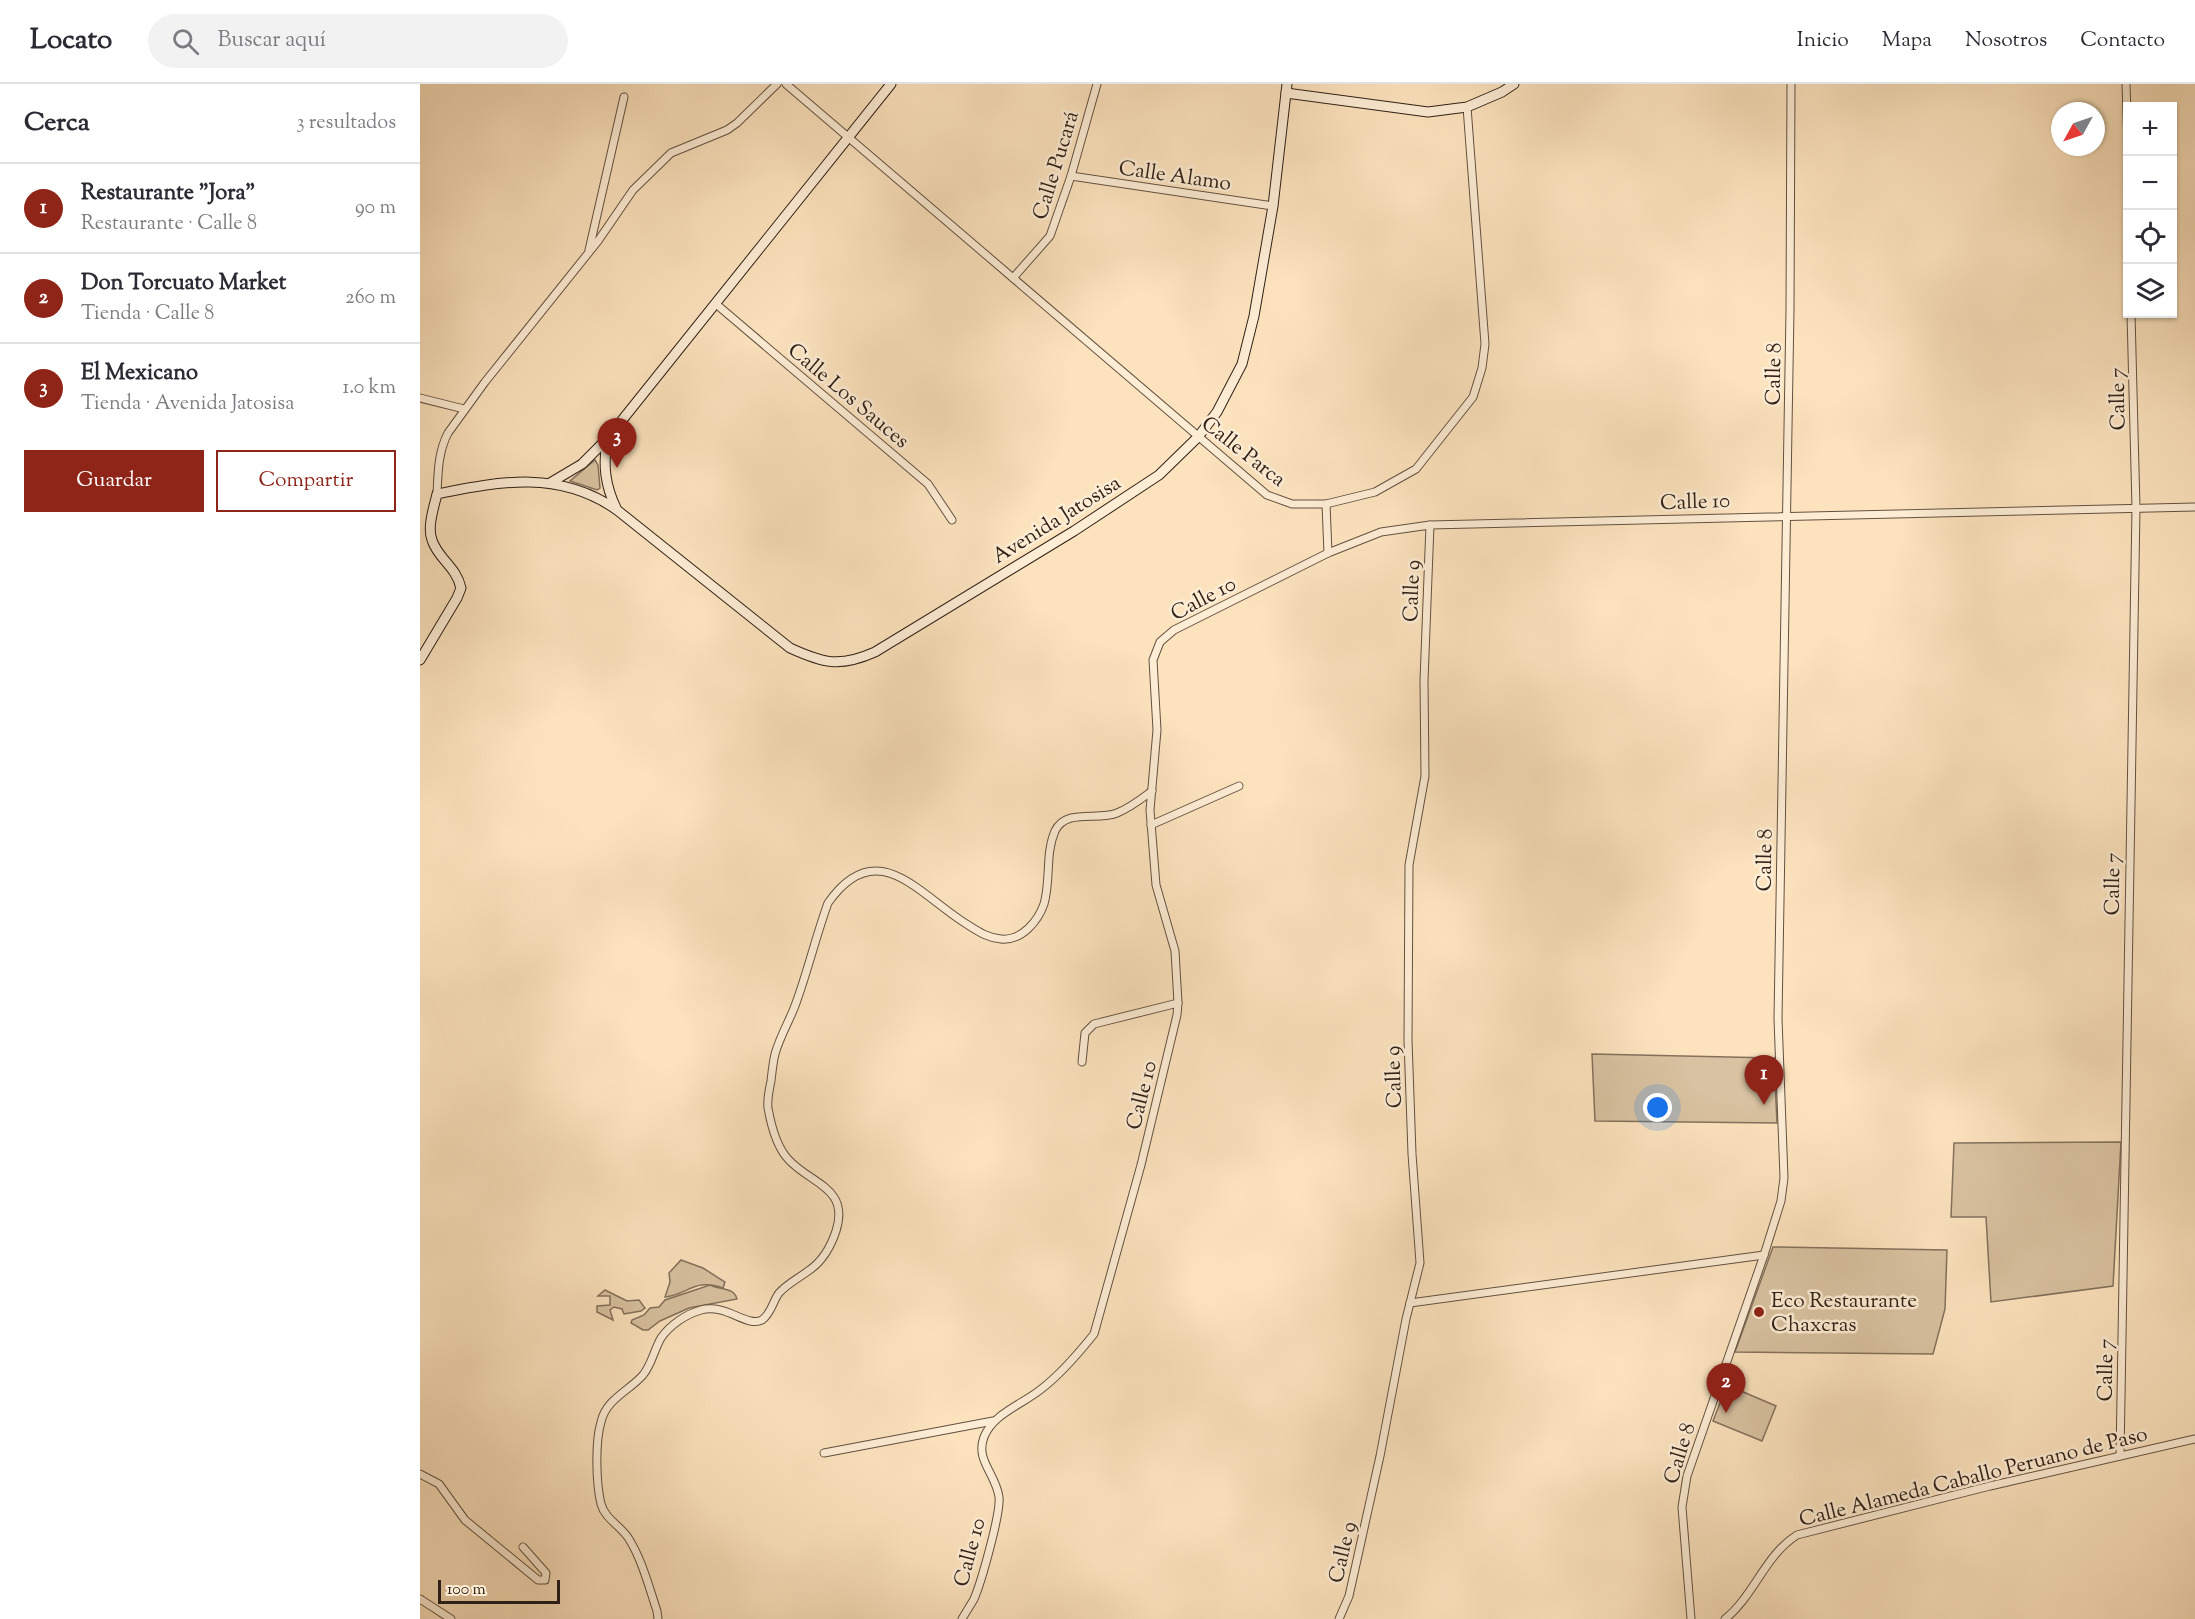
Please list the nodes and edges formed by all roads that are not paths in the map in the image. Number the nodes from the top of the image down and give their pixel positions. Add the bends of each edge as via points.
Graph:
1 (777, 84) edge
2 (786, 84) edge
3 (891, 84) edge
4 (1097, 84) edge
5 (1514, 84) edge
6 (1791, 84) edge
7 (2126, 84) edge
8 (1287, 89) edge
9 (624, 97) dead end
10 (2126, 102) edge
11 (1467, 107) junction
12 (849, 139) junction
13 (1071, 176) junction
14 (1273, 206) junction
15 (589, 250) junction
16 (1013, 278) junction
17 (716, 304) junction
18 (2131, 318) edge
19 (420, 398) edge
20 (464, 409) junction
21 (1198, 437) junction
22 (607, 439) junction
23 (550, 483) junction
24 (437, 494) junction
25 (1326, 504) junction
26 (2195, 507) edge
27 (2136, 508) junction
28 (617, 510) junction
29 (1786, 515) junction
30 (952, 520) dead end
31 (1430, 525) junction
32 (1328, 553) junction
33 (420, 660) edge
34 (1239, 786) dead end
35 (1152, 791) junction
36 (1151, 825) junction
37 (1178, 1004) junction
38 (1082, 1062) dead end
39 (1764, 1255) junction
40 (1410, 1303) junction
41 (993, 1421) junction
42 (2195, 1439) edge
43 (824, 1453) dead end
44 (2120, 1456) junction
45 (420, 1474) edge
46 (523, 1547) dead end
47 (420, 1599) edge
48 (451, 1619) edge
49 (658, 1619) edge
50 (962, 1619) edge
51 (1339, 1619) edge
52 (1691, 1619) edge
53 (1725, 1619) edge

1 - 15 street via 727,130 671,153 633,190
2 - 12 street, Calle Parca
3 - 12 street, Avenida Jatosisa
4 - 13 street, Calle Pucará
5 - 11 street
6 - 29 street, Calle 8
7 - 10 street
8 - 11 street via 1428,112
8 - 14 street, Avenida Jatosisa
9 - 15 street
11 - 25 street, Calle Parca via 1485,344 1473,397 1416,469 1375,492
12 - 16 street, Calle Parca
12 - 17 street, Avenida Jatosisa
13 - 14 street, Calle Alamo
13 - 16 street, Calle Pucará via 1050,236
14 - 21 street, Avenida Jatosisa via 1242,364 1217,412
15 - 20 street
16 - 21 street, Calle Parca
17 - 22 street, Avenida Jatosisa
17 - 30 street, Calle Los Sauces via 928,484
18 - 27 street, Calle 7
19 - 20 street
20 - 24 street via 443,441
21 - 25 street, Calle Parca via 1272,499 1292,504
21 - 28 street, Avenida Jatosisa via 1159,475 1064,537 874,652 860,659 832,663 790,648
22 - 23 street, Avenida Jatosisa via 582,464
22 - 28 street via 605,476
23 - 24 street, Avenida Jatosisa via 495,484
23 - 28 street, Avenida Jatosisa via 578,489
24 - 33 street via 431,538 456,572 461,588
25 - 32 street
26 - 27 street, Calle 10
27 - 29 street, Calle 10
27 - 44 street, Calle 7
29 - 31 street, Calle 10
29 - 39 street, Calle 8 via 1778,1018 1784,1178
31 - 32 street, Calle 10 via 1381,532
31 - 40 street, Calle 9 via 1425,776 1409,866 1408,1040 1420,1251
32 - 35 street, Calle 10 via 1174,630 1160,642 1153,660 1157,730
34 - 36 street
35 - 36 street, Calle 10
35 - 49 street via 1117,813 1074,817 1059,825 1051,846 1044,904 1032,925 1012,938 987,937 908,881 888,872 853,876 828,903 775,1054 768,1102 777,1142 784,1154 838,1203 837,1229 831,1244 822,1259 778,1294 762,1320 752,1322 715,1308 692,1313 678,1322 661,1339 643,1374 615,1399 600,1422 602,1506 634,1548
36 - 37 street, Calle 10 via 1156,885 1175,951
37 - 38 street via 1094,1024 1085,1033
37 - 41 street, Calle 10 via 1141,1165 1094,1334 1040,1390
39 - 40 street
39 - 52 street, Calle 8 via 1683,1491
40 - 51 street, Calle 9 via 1357,1561
41 - 43 street
41 - 50 street, Calle 10 via 980,1449 999,1498 995,1528 975,1598
42 - 44 street, Calle Alameda Caballo Peruano de Paso
44 - 53 street, Calle Alameda Caballo Peruano de Paso via 1797,1535 1779,1551
45 - 46 street via 439,1484 465,1521 538,1580 545,1580 546,1573
47 - 48 street

